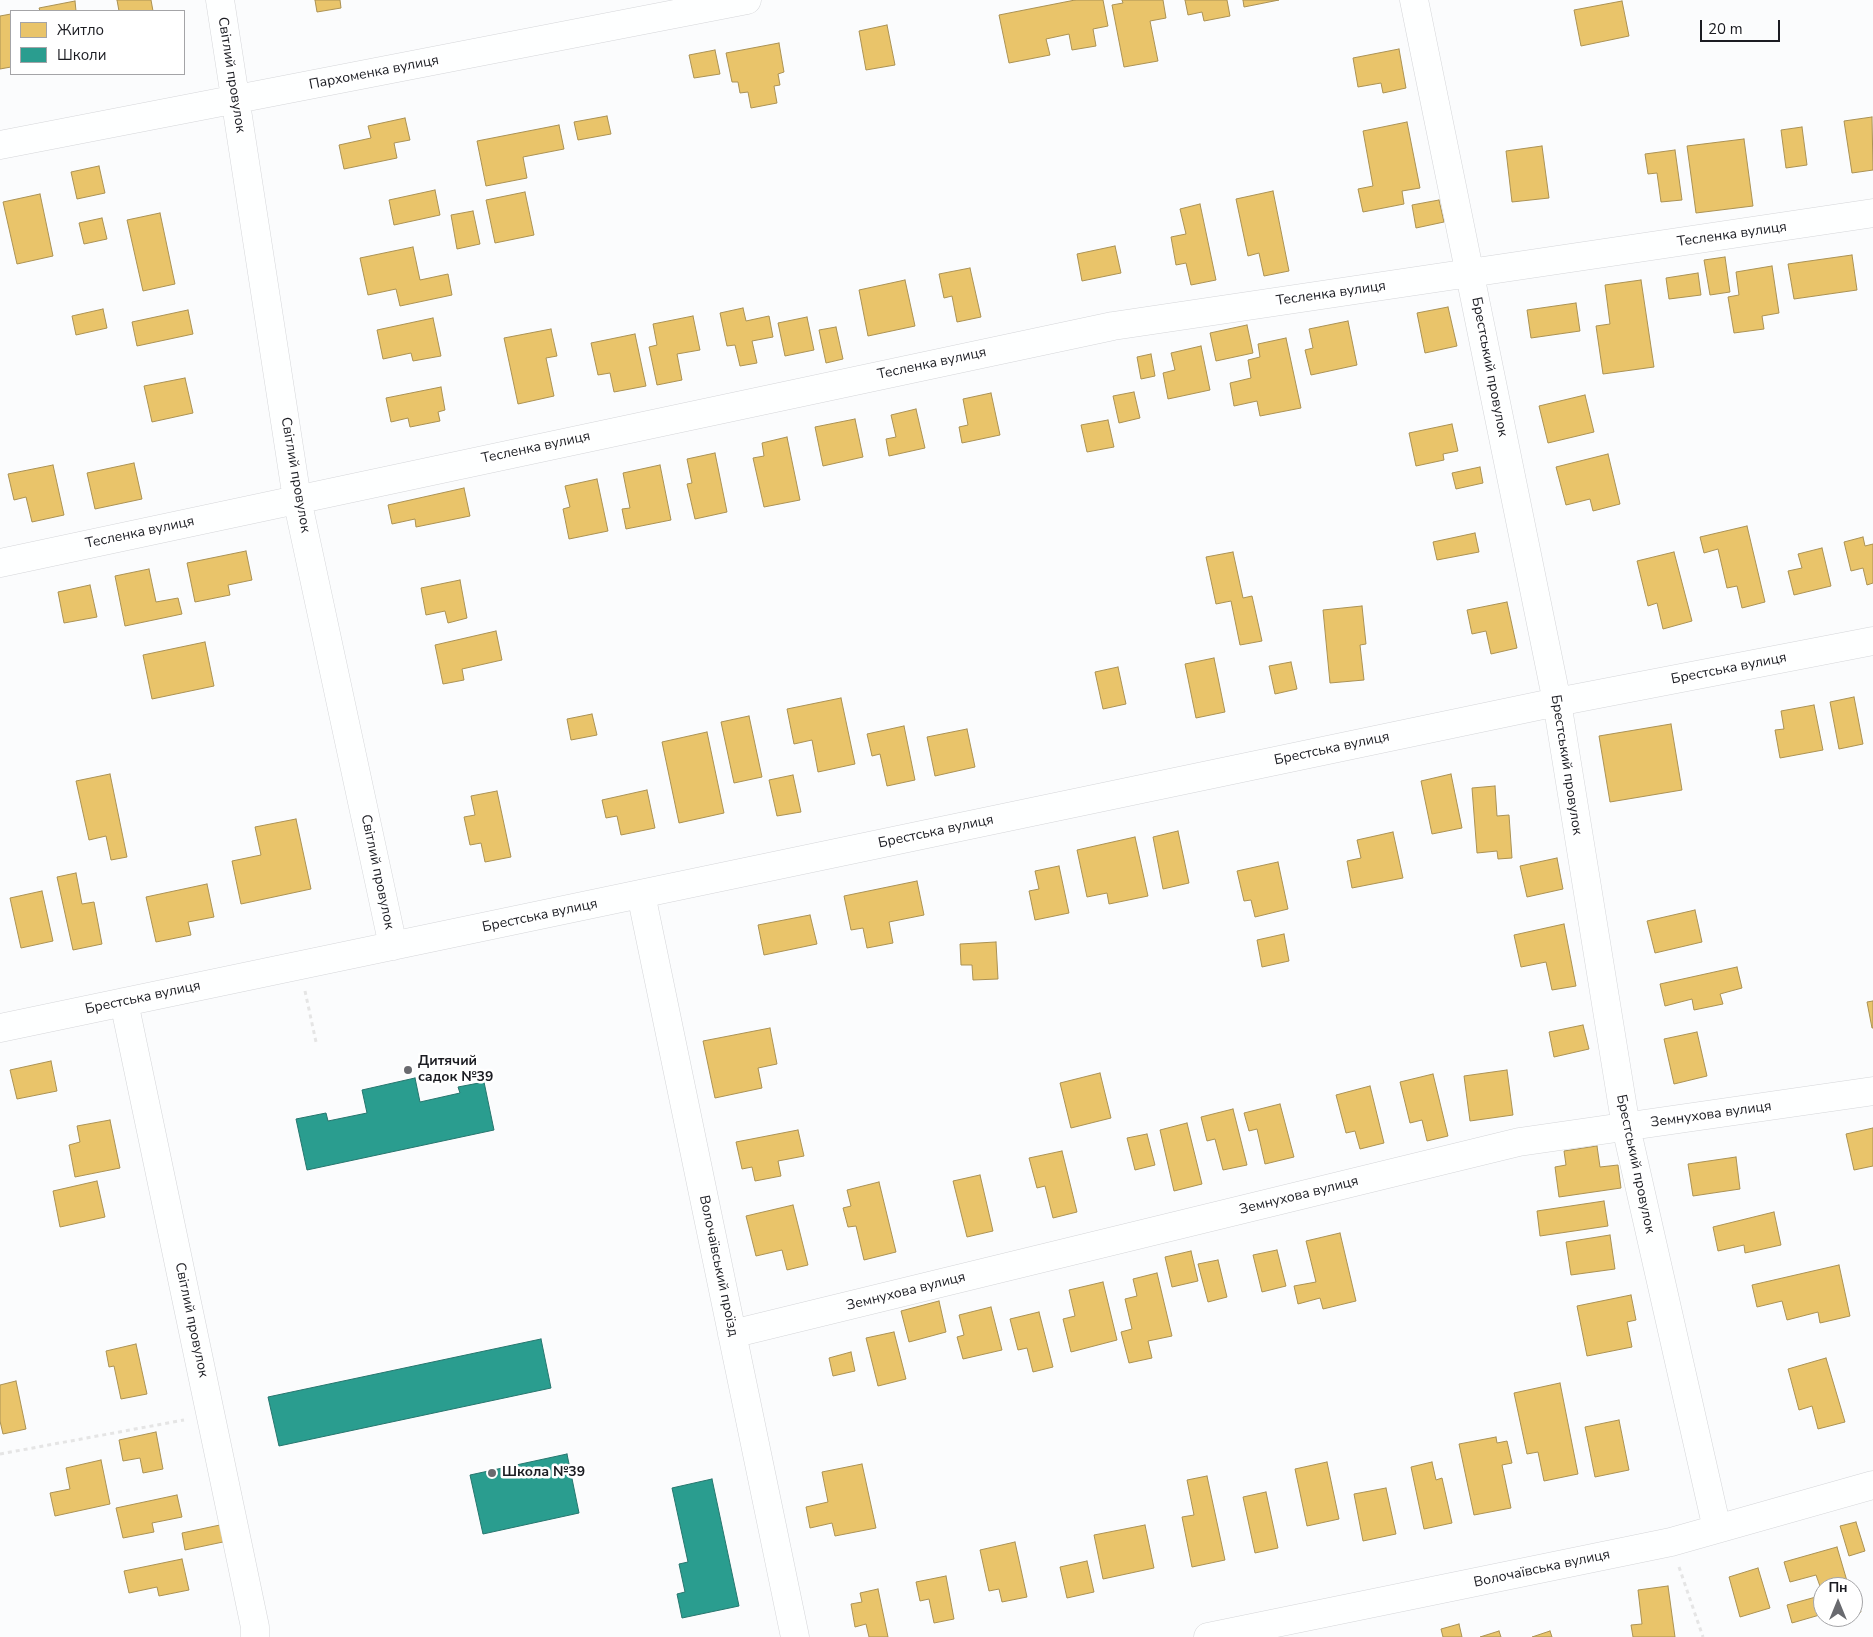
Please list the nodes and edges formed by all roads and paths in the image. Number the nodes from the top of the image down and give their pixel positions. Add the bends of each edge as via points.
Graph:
1 (220, 0) edge
2 (747, 0) edge
3 (1414, 0) edge
4 (235, 100) junction
5 (0, 145) edge
6 (1873, 213) edge
7 (1470, 273) junction
8 (297, 499) junction
9 (0, 562) edge
10 (1873, 641) edge
11 (1557, 702) junction
12 (641, 894) junction
13 (393, 946) junction
14 (300, 966) junction
15 (124, 1002) junction
16 (0, 1028) edge
17 (316, 1042) dead end
18 (1873, 1091) edge
19 (1626, 1127) junction
20 (732, 1334) junction
21 (211, 1415) junction
22 (0, 1454) edge
23 (1873, 1485) edge
24 (1717, 1529) junction
25 (1671, 1542) junction
26 (255, 1637) edge
27 (795, 1637) edge
28 (1208, 1637) edge
29 (1704, 1637) edge

1 - 4 street, Світлий провулок
2 - 4 street, Пархоменка вулиця
3 - 7 street, Брестський провулок
4 - 5 street, Пархоменка вулиця
4 - 8 street, Світлий провулок
6 - 7 street, Тесленка вулиця
7 - 8 street, Тесленка вулиця via 1113,326
7 - 11 street, Брестський провулок
8 - 9 street, Тесленка вулиця
8 - 13 street, Світлий провулок
10 - 11 street, Брестська вулиця
11 - 12 street, Брестська вулиця
11 - 19 street, Брестський провулок
12 - 13 street, Брестська вулиця
12 - 20 street, Волочаївський проїзд
13 - 14 street, Брестська вулиця
14 - 15 street, Брестська вулиця
14 - 17 path
15 - 16 street, Брестська вулиця
15 - 21 street, Світлий провулок
18 - 19 street, Земнухова вулиця
19 - 20 street, Земнухова вулиця via 1519,1142
19 - 24 street, Брестський провулок
20 - 27 street, Волочаївський проїзд
21 - 22 path
21 - 26 street, Світлий провулок
23 - 24 street, Волочаївська вулиця
24 - 25 street, Волочаївська вулиця
25 - 28 street, Волочаївська вулиця
25 - 29 path

